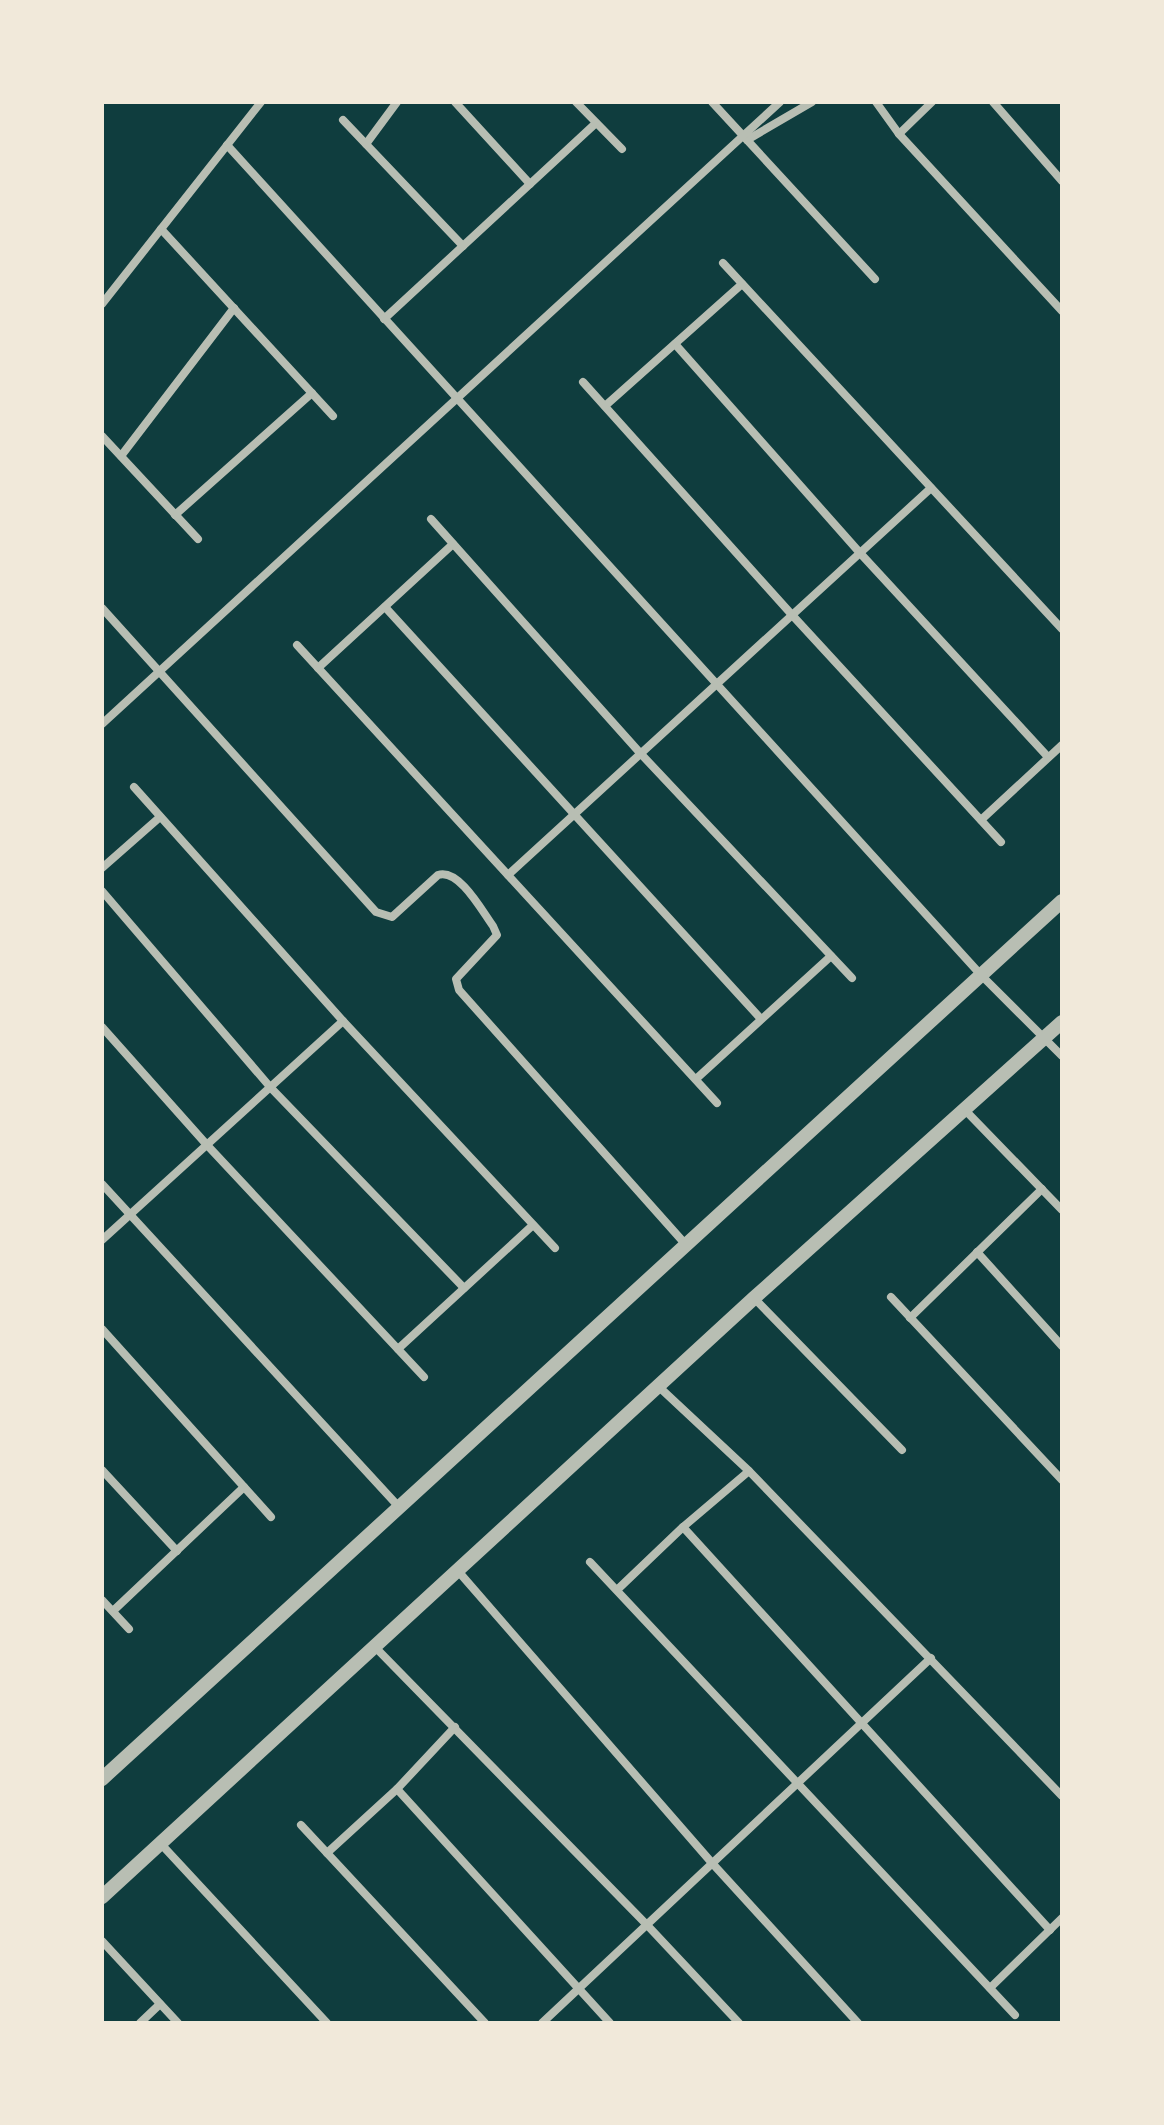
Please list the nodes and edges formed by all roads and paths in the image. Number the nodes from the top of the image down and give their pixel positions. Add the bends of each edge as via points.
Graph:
1 (261, 102) edge
2 (397, 102) edge
3 (455, 102) edge
4 (576, 102) edge
5 (712, 102) edge
6 (780, 102) edge
7 (812, 102) edge
8 (876, 102) edge
9 (932, 102) edge
10 (993, 102) edge
11 (343, 120) dead end
12 (596, 123) junction
13 (899, 134) junction
14 (745, 138) junction
15 (366, 144) junction
16 (227, 145) junction
17 (622, 149) dead end
18 (1062, 181) edge
19 (530, 184) junction
20 (161, 229) junction
21 (463, 246) junction
22 (723, 263) dead end
23 (875, 279) dead end
24 (742, 284) junction
25 (102, 304) edge
26 (234, 308) junction
27 (1062, 311) edge
28 (384, 319) junction
29 (675, 344) junction
30 (583, 382) dead end
31 (312, 393) junction
32 (457, 399) junction
33 (605, 406) junction
34 (333, 416) dead end
35 (102, 436) edge
36 (121, 456) junction
37 (931, 488) junction
38 (175, 515) junction
39 (431, 519) dead end
40 (198, 539) dead end
41 (453, 544) junction
42 (860, 553) junction
43 (385, 607) junction
44 (102, 608) edge
45 (793, 616) junction
46 (1062, 629) edge
47 (297, 645) dead end
48 (318, 668) junction
49 (159, 672) junction
50 (718, 685) junction
51 (102, 724) edge
52 (1062, 745) edge
53 (641, 754) junction
54 (1048, 757) junction
55 (134, 787) dead end
56 (574, 815) junction
57 (160, 817) junction
58 (981, 820) junction
59 (1001, 842) dead end
60 (102, 868) edge
61 (508, 875) junction
62 (102, 891) edge
63 (1062, 901) edge
64 (831, 956) junction
65 (981, 975) junction
66 (852, 978) dead end
67 (761, 1019) junction
68 (343, 1021) junction
69 (1062, 1022) edge
70 (102, 1027) edge
71 (1045, 1037) junction
72 (1062, 1056) edge
73 (696, 1079) junction
74 (271, 1088) junction
75 (717, 1103) dead end
76 (964, 1109) junction
77 (207, 1145) junction
78 (102, 1184) edge
79 (1042, 1189) junction
80 (1062, 1210) edge
81 (130, 1214) junction
82 (533, 1225) junction
83 (102, 1240) edge
84 (687, 1246) junction
85 (555, 1248) dead end
86 (977, 1252) junction
87 (464, 1288) junction
88 (891, 1297) dead end
89 (754, 1298) junction
90 (910, 1318) junction
91 (102, 1329) edge
92 (1062, 1346) edge
93 (398, 1349) junction
94 (424, 1377) dead end
95 (658, 1386) junction
96 (902, 1450) dead end
97 (102, 1470) edge
98 (749, 1471) junction
99 (1062, 1480) edge
100 (244, 1487) junction
101 (399, 1507) junction
102 (271, 1517) dead end
103 (683, 1527) junction
104 (177, 1551) junction
105 (590, 1562) dead end
106 (458, 1571) junction
107 (617, 1590) junction
108 (102, 1600) edge
109 (113, 1611) junction
110 (129, 1629) dead end
111 (375, 1647) junction
112 (931, 1658) junction
113 (861, 1723) junction
114 (455, 1727) junction
115 (103, 1776) edge
116 (797, 1784) junction
117 (397, 1789) junction
118 (1062, 1796) edge
119 (301, 1825) dead end
120 (161, 1844) junction
121 (327, 1853) junction
122 (712, 1863) junction
123 (102, 1897) edge
124 (1062, 1918) edge
125 (648, 1926) junction
126 (1050, 1930) junction
127 (102, 1941) edge
128 (990, 1988) junction
129 (579, 1989) junction
130 (160, 2004) junction
131 (1015, 2015) dead end
132 (140, 2023) edge
133 (178, 2023) edge
134 (327, 2023) edge
135 (485, 2023) edge
136 (542, 2023) edge
137 (610, 2023) edge
138 (739, 2023) edge
139 (858, 2023) edge

1 - 16 street
2 - 15 street
3 - 19 street
4 - 12 street
5 - 14 street
6 - 14 street
7 - 14 street
8 - 13 street
9 - 13 street
10 - 18 street
11 - 15 street
12 - 17 street
12 - 19 street
13 - 27 street
14 - 23 street
14 - 32 street
15 - 21 street
16 - 20 street
16 - 28 street
19 - 21 street
20 - 25 street
20 - 26 street
21 - 28 street
22 - 24 street
24 - 29 street
24 - 37 street
26 - 31 street
26 - 36 street
28 - 32 street
29 - 33 street
29 - 42 street
30 - 33 street
31 - 34 street
31 - 38 street
32 - 49 street
32 - 50 street
33 - 45 street
35 - 36 street
36 - 38 street
37 - 42 street
37 - 46 street
38 - 40 street
39 - 41 street
41 - 43 street
41 - 53 street
42 - 45 street
42 - 54 street
43 - 48 street
43 - 56 street
44 - 49 street
45 - 50 street
45 - 58 street
47 - 48 street
48 - 61 street
49 - 51 street
49 - 84 street via 376,912 392,917 438,875 455,876 497,935 456,979 459,990
50 - 53 street
50 - 65 street
52 - 54 street
53 - 56 street
53 - 64 street
54 - 58 street
55 - 57 street
56 - 61 street
56 - 67 street
57 - 60 street
57 - 68 street
58 - 59 street
61 - 73 street
62 - 74 street
63 - 65 street
64 - 66 street
64 - 67 street
65 - 71 street
65 - 84 street
67 - 73 street
68 - 74 street
68 - 82 street
69 - 71 street
70 - 77 street
71 - 72 street
71 - 76 street
73 - 75 street
74 - 77 street
74 - 87 street
76 - 79 street
76 - 89 street
77 - 81 street
77 - 93 street
78 - 81 street
79 - 80 street
79 - 86 street
81 - 83 street
81 - 101 street
82 - 85 street
82 - 87 street
84 - 101 street
86 - 90 street
86 - 92 street
87 - 93 street
88 - 90 street
89 - 95 street
89 - 96 street
90 - 99 street
91 - 100 street
93 - 94 street
95 - 98 street
95 - 106 street
97 - 104 street
98 - 103 street
98 - 112 street
100 - 102 street
100 - 104 street
101 - 115 street
103 - 107 street
103 - 113 street
104 - 109 street
105 - 107 street
106 - 111 street
106 - 122 street
107 - 116 street
108 - 109 street
109 - 110 street
111 - 114 street
111 - 120 street
112 - 113 street
112 - 118 street
113 - 116 street
113 - 126 street
114 - 117 street
114 - 125 street
116 - 122 street
116 - 128 street
117 - 121 street
117 - 129 street
119 - 121 street
120 - 123 street
120 - 134 street
121 - 135 street
122 - 125 street
122 - 139 street
124 - 126 street
125 - 129 street
125 - 138 street
126 - 128 street
127 - 130 street
128 - 131 street
129 - 136 street
129 - 137 street
130 - 132 street
130 - 133 street

